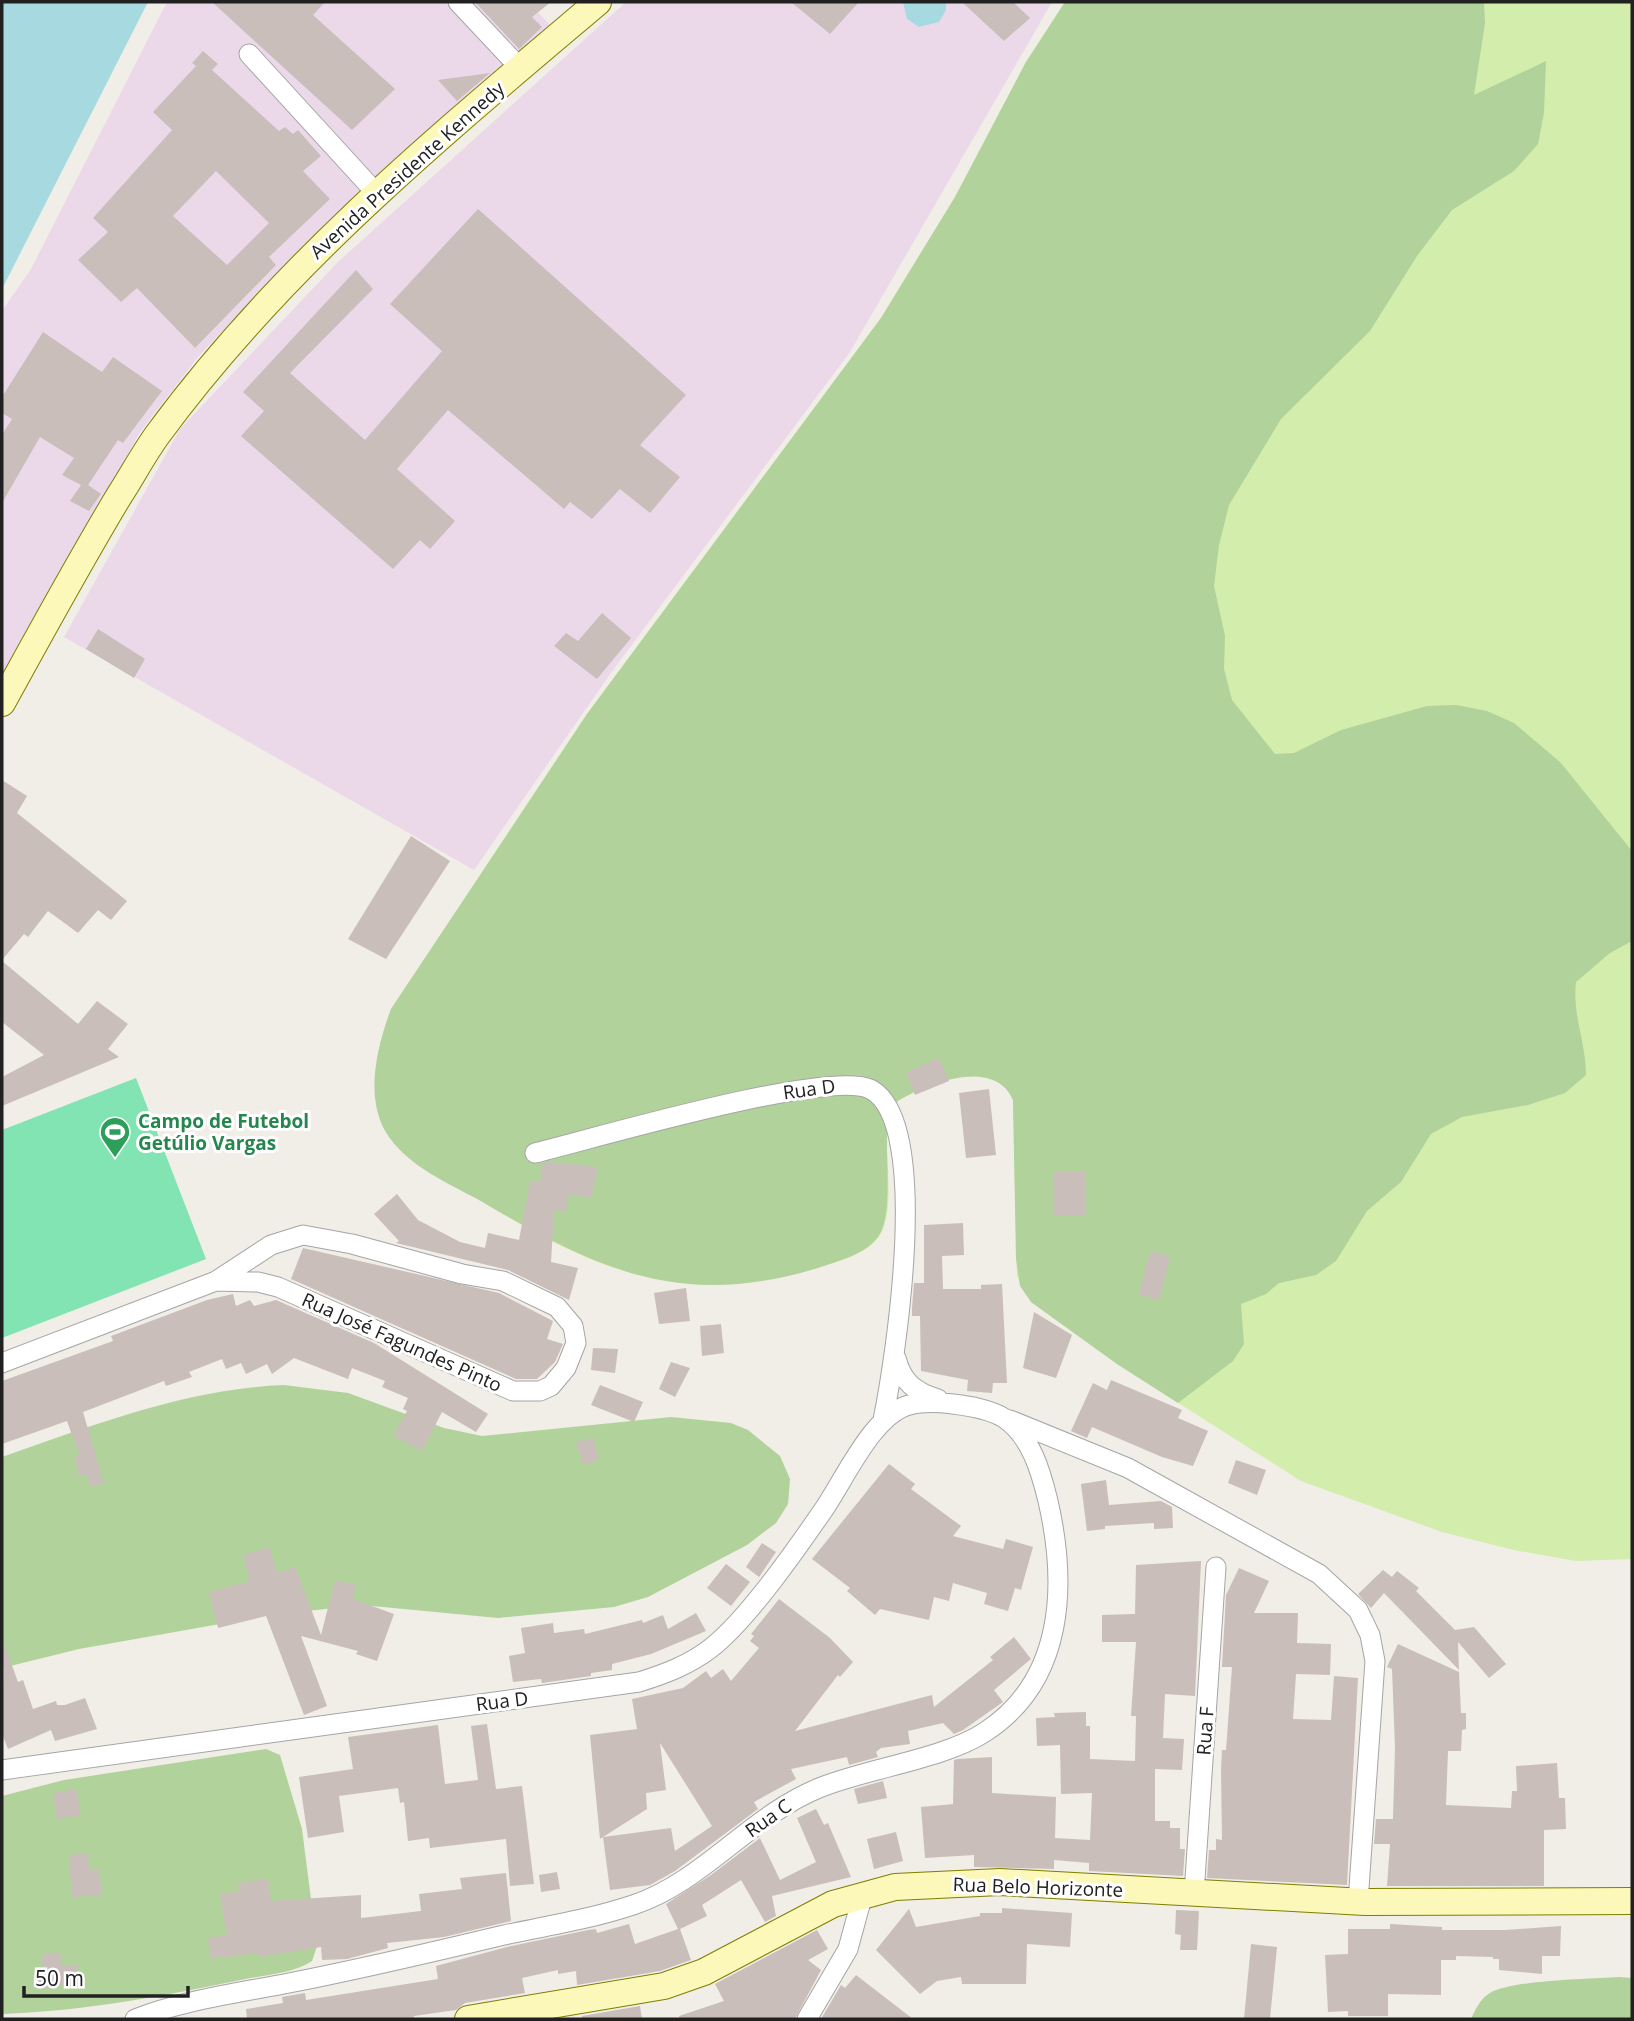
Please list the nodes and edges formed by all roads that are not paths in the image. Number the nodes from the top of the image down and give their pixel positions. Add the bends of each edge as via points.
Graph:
1 (458, 2) edge
2 (598, 2) edge
3 (249, 54) dead end
4 (520, 68) junction
5 (377, 194) junction
6 (2, 703) edge
7 (535, 1153) dead end
8 (216, 1280) junction
9 (896, 1358) junction
10 (2, 1363) edge
11 (963, 1405) junction
12 (1003, 1417) junction
13 (883, 1420) junction
14 (1081, 1447) junction
15 (1039, 1467) junction
16 (1216, 1567) dead end
17 (2, 1770) edge
18 (863, 1894) junction
19 (1194, 1894) junction
20 (1632, 1901) edge
21 (1358, 1902) junction
22 (135, 2019) edge
23 (468, 2019) edge
24 (807, 2019) edge

1 - 4 street
2 - 4 street, Avenida Presidente Kennedy
3 - 5 street
4 - 5 street, Avenida Presidente Kennedy
5 - 6 street, Avenida Presidente Kennedy via 334,232 237,336 157,435 93,538
7 - 9 street, Rua D via 774,1094 831,1084 873,1090 892,1112 904,1156
8 - 8 street, Rua José Fagundes Pinto via 278,1287 513,1391 540,1391 551,1386 566,1368 576,1343 566,1315 519,1287 324,1238 287,1238
8 - 10 street, Rua José Fagundes Pinto
9 - 11 street via 912,1388
9 - 13 street, Rua D
11 - 12 street
11 - 13 street via 921,1403 899,1409
12 - 14 street
12 - 15 street, Rua C via 1018,1431
13 - 17 street, Rua D via 822,1513 731,1630 703,1653 668,1672 611,1688
14 - 15 street via 1054,1448 1044,1454
14 - 21 street via 1297,1559 1358,1610 1375,1661
15 - 22 street, Rua C via 1058,1552 1058,1615 1030,1685 984,1734 804,1795 686,1878 635,1904
16 - 19 street, Rua F
18 - 19 street, Rua Belo Horizonte via 926,1884 1000,1882
18 - 23 street, Rua Belo Horizonte via 810,1915 685,1980
18 - 24 street via 848,1949
19 - 21 street, Rua Belo Horizonte
20 - 21 street, Rua Belo Horizonte

